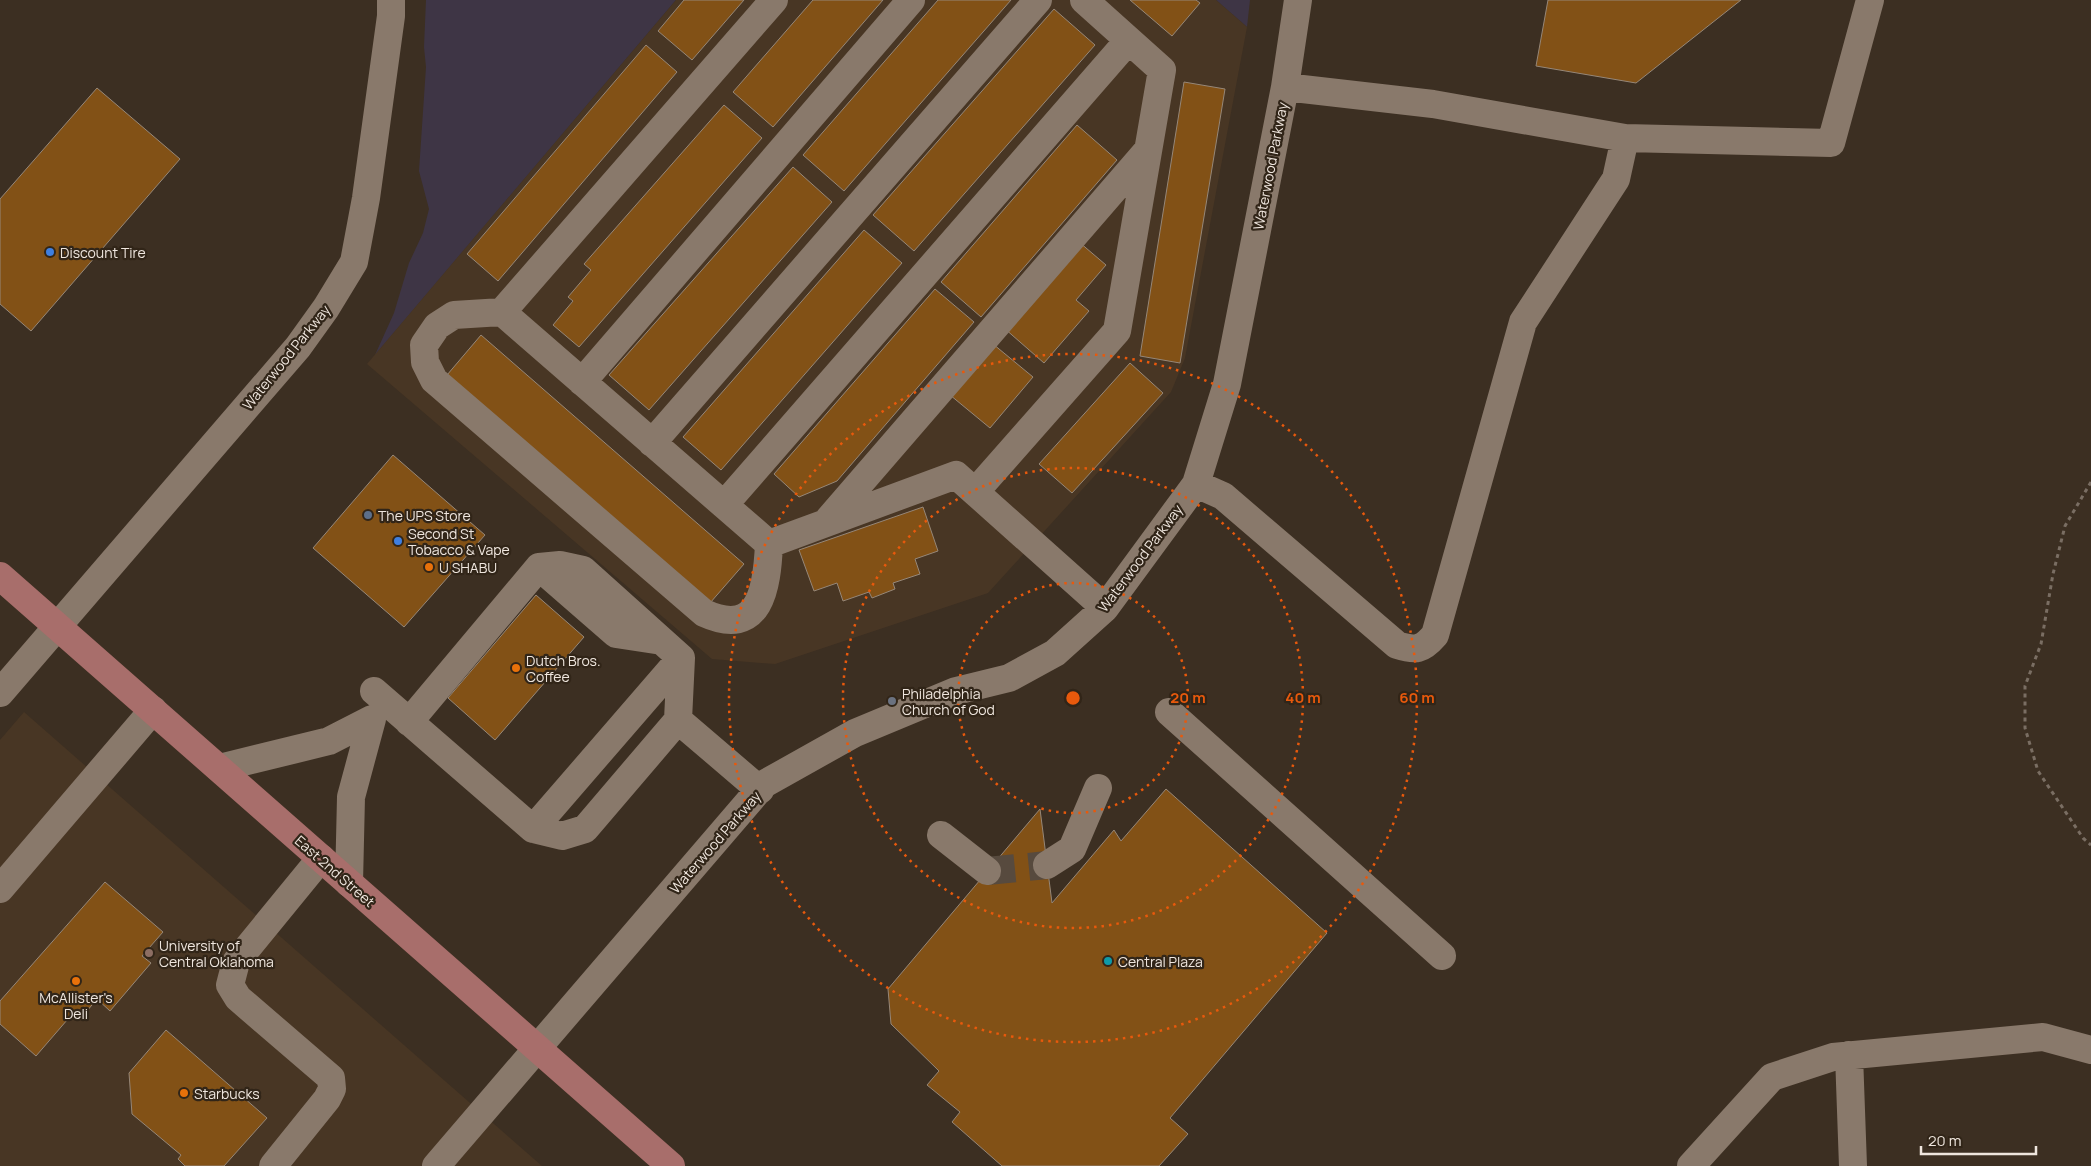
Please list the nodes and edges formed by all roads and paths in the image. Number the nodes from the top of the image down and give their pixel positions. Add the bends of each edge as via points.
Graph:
1 (391, 0) edge
2 (774, 0) edge
3 (911, 0) edge
4 (1038, 0) edge
5 (1084, 0) edge
6 (1298, 0) edge
7 (1870, 0) edge
8 (1128, 41) junction
9 (1285, 87) junction
10 (1625, 138) junction
11 (1148, 150) junction
12 (502, 312) junction
13 (582, 382) junction
14 (652, 443) junction
15 (2091, 482) edge
16 (1196, 484) junction
17 (975, 492) junction
18 (724, 505) junction
19 (826, 522) junction
20 (769, 544) junction
21 (0, 576) edge
22 (1105, 608) junction
23 (58, 627) junction
24 (672, 650) junction
25 (0, 693) edge
26 (378, 704) junction
27 (153, 710) junction
28 (1169, 712) dead end
29 (678, 720) junction
30 (409, 722) junction
31 (219, 768) junction
32 (1098, 788) dead end
33 (760, 790) junction
34 (533, 829) junction
35 (941, 835) dead end
36 (2091, 845) edge
37 (320, 858) junction
38 (1047, 865) tunnel mouth
39 (988, 871) tunnel mouth
40 (349, 883) junction
41 (0, 889) edge
42 (1442, 956) dead end
43 (536, 1049) junction
44 (2091, 1050) edge
45 (1849, 1055) junction
46 (273, 1166) edge
47 (436, 1166) edge
48 (671, 1166) edge
49 (1690, 1166) edge
50 (1853, 1166) edge

1 - 23 street, Waterwood Parkway via 366,198 354,262 298,347
2 - 12 street
3 - 13 street
4 - 14 street
5 - 8 street
6 - 9 street, Waterwood Parkway
7 - 10 street via 1831,143
8 - 11 street via 1162,70
8 - 18 street
9 - 10 street via 1433,104
9 - 16 street, Waterwood Parkway via 1227,384
10 - 16 street via 1616,179 1523,322 1435,635 1426,646 1411,650 1397,645 1223,496
11 - 17 street via 1117,330
11 - 19 street
12 - 13 street
12 - 20 street via 454,315 437,326 424,345 425,362 434,380 704,613 720,620 746,617 760,599 768,572
13 - 14 street
14 - 18 street
15 - 36 path via 2065,526 2041,644 2025,686 2025,728 2038,771
16 - 22 street, Waterwood Parkway
17 - 19 street via 956,475
17 - 22 street
18 - 20 street
19 - 20 street
21 - 23 main road, East 2nd Street
22 - 33 street, Waterwood Parkway via 1055,653 1009,678 956,691 855,733 764,784
23 - 25 street, Waterwood Parkway
23 - 27 main road, East 2nd Street
24 - 29 street
24 - 30 street via 616,634 539,568
24 - 34 street
26 - 30 street
26 - 31 street via 329,741
26 - 40 street via 351,797
27 - 31 main road, East 2nd Street
27 - 41 street
28 - 42 street
29 - 33 street
29 - 34 street via 585,829 562,836
30 - 34 street
31 - 37 main road, East 2nd Street
32 - 38 street via 1072,848
33 - 43 street, Waterwood Parkway
35 - 39 street
37 - 40 main road, East 2nd Street
37 - 46 street via 236,962 230,985 238,998 331,1078 332,1089 327,1100
40 - 43 main road, East 2nd Street
43 - 47 street, Waterwood Parkway
43 - 48 main road, East 2nd Street
44 - 45 street via 2043,1037
45 - 49 street via 1772,1077
45 - 50 street

